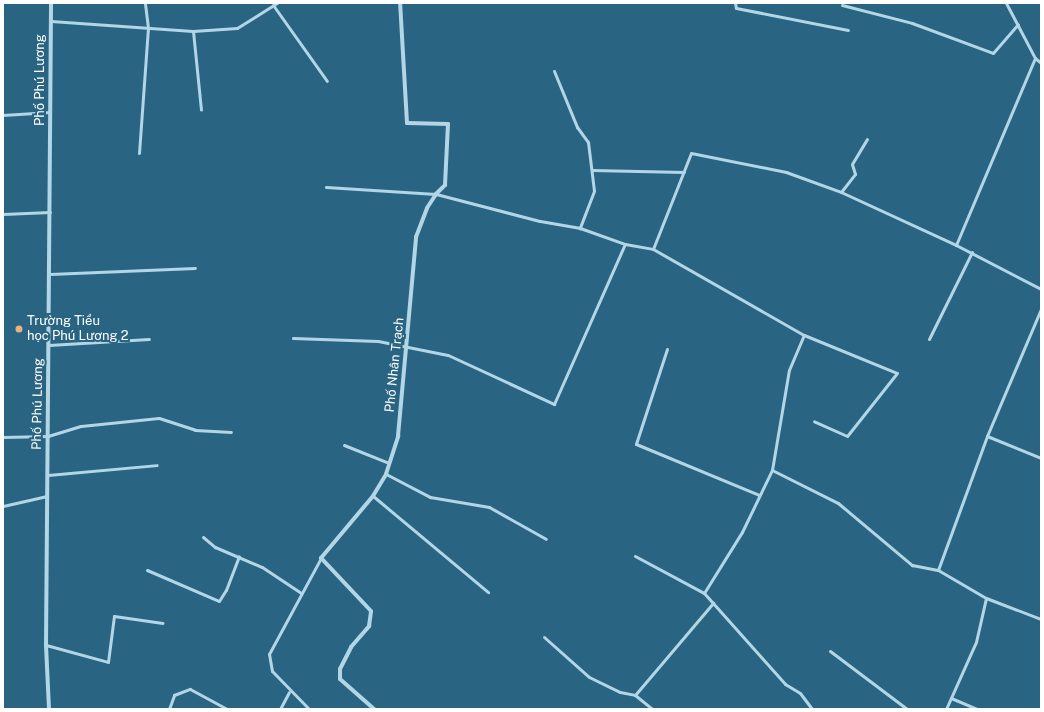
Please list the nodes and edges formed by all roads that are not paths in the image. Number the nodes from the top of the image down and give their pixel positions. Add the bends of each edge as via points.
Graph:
1 (51, 3) edge
2 (145, 3) edge
3 (277, 3) edge
4 (400, 3) edge
5 (735, 3) edge
6 (1006, 3) edge
7 (274, 5) junction
8 (842, 5) dead end
9 (51, 21) junction
10 (1018, 24) junction
11 (148, 28) junction
12 (848, 30) dead end
13 (193, 31) junction
14 (1035, 58) junction
15 (1041, 63) edge
16 (554, 71) dead end
17 (326, 81) dead end
18 (201, 110) dead end
19 (50, 112) junction
20 (3, 115) edge
21 (868, 140) dead end
22 (139, 153) dead end
23 (592, 170) junction
24 (684, 172) junction
25 (326, 187) dead end
26 (842, 192) junction
27 (436, 194) junction
28 (50, 212) junction
29 (3, 214) edge
30 (580, 228) junction
31 (624, 244) junction
32 (956, 245) junction
33 (653, 249) junction
34 (972, 252) junction
35 (195, 268) dead end
36 (50, 274) junction
37 (1041, 289) edge
38 (1041, 308) edge
39 (804, 335) junction
40 (149, 338) dead end
41 (293, 338) dead end
42 (929, 338) dead end
43 (49, 345) junction
44 (407, 348) junction
45 (667, 349) dead end
46 (814, 421) dead end
47 (231, 432) dead end
48 (48, 436) junction
49 (987, 436) junction
50 (3, 437) edge
51 (344, 445) dead end
52 (1041, 458) edge
53 (389, 463) junction
54 (156, 465) dead end
55 (772, 470) junction
56 (386, 474) junction
57 (48, 475) junction
58 (759, 495) junction
59 (47, 496) junction
60 (373, 496) junction
61 (3, 506) edge
62 (203, 537) dead end
63 (546, 539) dead end
64 (239, 556) junction
65 (635, 556) dead end
66 (321, 558) junction
67 (146, 570) dead end
68 (938, 570) junction
69 (488, 592) dead end
70 (301, 593) junction
71 (704, 593) junction
72 (986, 598) junction
73 (713, 604) junction
74 (1041, 619) edge
75 (163, 623) dead end
76 (544, 637) dead end
77 (46, 645) junction
78 (830, 651) dead end
79 (289, 692) junction
80 (635, 695) junction
81 (951, 698) junction
82 (49, 709) edge
83 (169, 709) edge
84 (227, 709) edge
85 (280, 709) edge
86 (309, 709) edge
87 (374, 709) edge
88 (652, 709) edge
89 (812, 709) edge
90 (907, 709) edge
91 (946, 709) edge
92 (977, 709) edge

1 - 9 street, Phố Phú Lương
2 - 11 lane
3 - 7 lane
4 - 27 street, Phố Nhân Trạch via 408,123 448,124 445,185
5 - 12 lane via 736,8
6 - 10 lane
7 - 13 lane via 237,28
7 - 17 lane
8 - 10 lane via 912,23 993,53
9 - 11 lane
9 - 19 street, Phố Phú Lương
10 - 14 lane
11 - 13 lane
11 - 22 lane
13 - 18 lane
14 - 15 lane
14 - 32 lane
16 - 23 lane via 577,127 588,142
19 - 20 lane
19 - 28 street, Phố Phú Lương
21 - 26 lane via 852,164 855,174
23 - 24 lane
23 - 30 lane via 594,191
24 - 26 lane via 691,153 786,172
24 - 33 lane
25 - 27 lane
26 - 32 lane
27 - 30 lane via 540,221
27 - 44 street, Phố Nhân Trạch via 416,237
28 - 29 lane
28 - 36 street, Phố Phú Lương
30 - 31 lane
31 - 33 lane
31 - 44 lane via 554,404 463,361
32 - 34 lane
33 - 39 lane
34 - 37 lane
34 - 42 lane
35 - 36 lane
36 - 43 street, Phố Phú Lương
38 - 49 lane
39 - 46 lane via 897,373 847,436
39 - 55 lane via 789,370
40 - 43 lane
41 - 44 lane via 378,341
43 - 48 street, Phố Phú Lương
44 - 53 street, Phố Nhân Trạch via 398,436
45 - 58 lane via 636,444
47 - 48 lane via 195,430 159,418 81,426
48 - 50 lane
48 - 57 street, Phố Phú Lương
49 - 52 lane
49 - 68 lane
51 - 53 lane
53 - 56 street, Phố Nhân Trạch
54 - 57 lane
55 - 58 lane
55 - 68 lane via 838,503 912,565
56 - 60 street, Phố Nhân Trạch
56 - 63 lane via 430,497 489,507
57 - 59 street, Phố Phú Lương
58 - 71 lane via 742,532
59 - 61 lane
59 - 77 street, Phố Phú Lương
60 - 66 street, Phố Nhân Trạch
60 - 69 lane
62 - 64 lane via 215,547
64 - 67 lane via 219,601
64 - 70 lane via 262,567
65 - 71 lane
66 - 70 lane
66 - 87 street via 371,611 369,626 351,647 340,669 340,679
68 - 72 lane
70 - 79 lane via 269,654 272,672
71 - 73 lane
72 - 74 lane
72 - 81 lane via 976,642
73 - 80 lane
73 - 89 lane via 785,684 800,694
75 - 77 lane via 114,616 108,662
76 - 80 lane via 589,677 620,692
77 - 82 street, Phố Phú Lương
78 - 90 lane
79 - 85 lane
79 - 86 lane
80 - 88 lane
81 - 91 lane
81 - 92 lane
83 - 84 lane via 174,695 190,690

